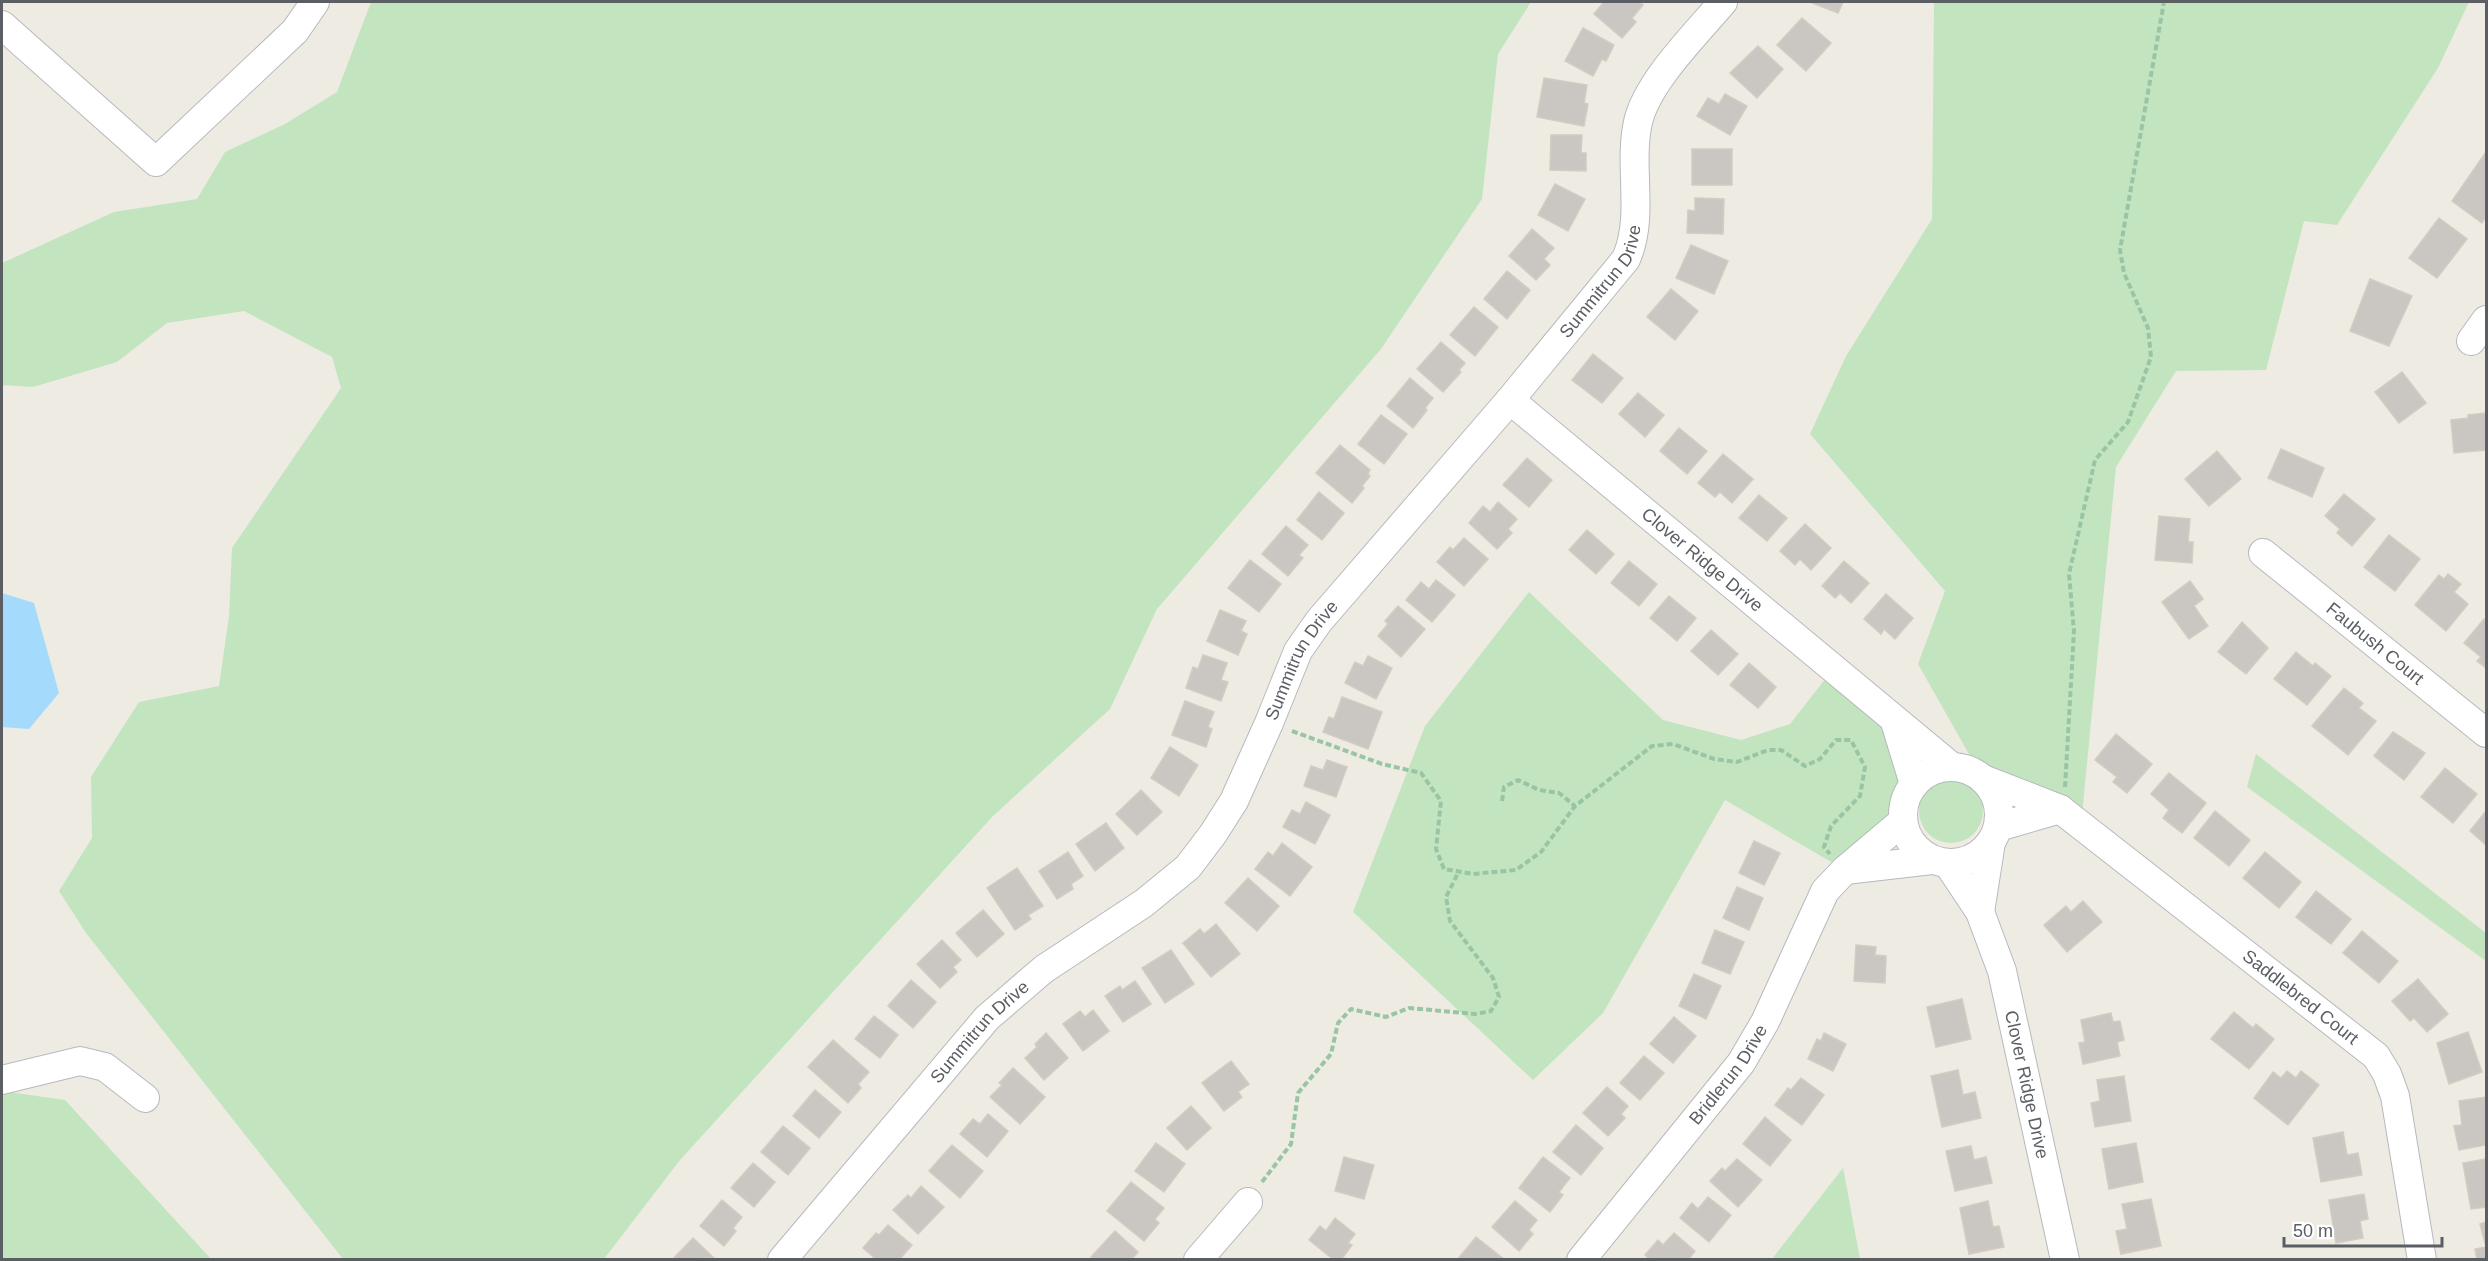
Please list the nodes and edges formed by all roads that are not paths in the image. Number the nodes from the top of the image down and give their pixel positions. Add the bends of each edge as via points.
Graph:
1 (315, 2) edge
2 (1722, 2) edge
3 (2, 25) edge
4 (1510, 400) junction
5 (2263, 553) dead end
6 (1895, 722) junction
7 (2487, 734) edge
8 (1952, 767) junction
9 (1983, 779) junction
10 (1914, 784) junction
11 (2060, 808) junction
12 (1903, 821) junction
13 (1995, 834) junction
14 (1940, 862) junction
15 (1845, 870) junction
16 (1980, 912) junction
17 (2, 1080) edge
18 (145, 1098) dead end
19 (1248, 1202) road end
20 (782, 1260) edge
21 (1197, 1260) edge
22 (1581, 1260) edge
23 (2065, 1260) edge
24 (2422, 1260) edge

1 - 3 street via 295,31 156,162
2 - 4 street, Summitrun Drive via 1645,101 1638,124 1636,222 1626,259
4 - 6 street, Clover Ridge Drive
4 - 20 street, Summitrun Drive via 1319,621 1298,651 1234,801 1188,867 1144,903 1044,969 987,1018
5 - 7 street, Faubush Court
6 - 8 street, Clover Ridge Drive
6 - 10 street
8 - 9 street, Clover Ridge Drive
8 - 10 street via 1926,774
9 - 11 street, Saddlebred Court
9 - 13 street, Clover Ridge Drive via 1999,808
10 - 12 street via 1905,799
11 - 13 street
11 - 24 street, Saddlebred Court via 2376,1056 2395,1096
12 - 14 street, Clover Ridge Drive via 1908,838 1918,851
12 - 15 street, Bridlerun Drive
13 - 14 street via 1980,854 1965,862
13 - 16 street, Clover Ridge Drive
14 - 15 street
14 - 16 street, Clover Ridge Drive
15 - 22 street, Bridlerun Drive via 1825,891 1765,1022 1741,1064
16 - 23 street, Clover Ridge Drive via 2002,971
17 - 18 street via 80,1061 105,1067
19 - 21 street

